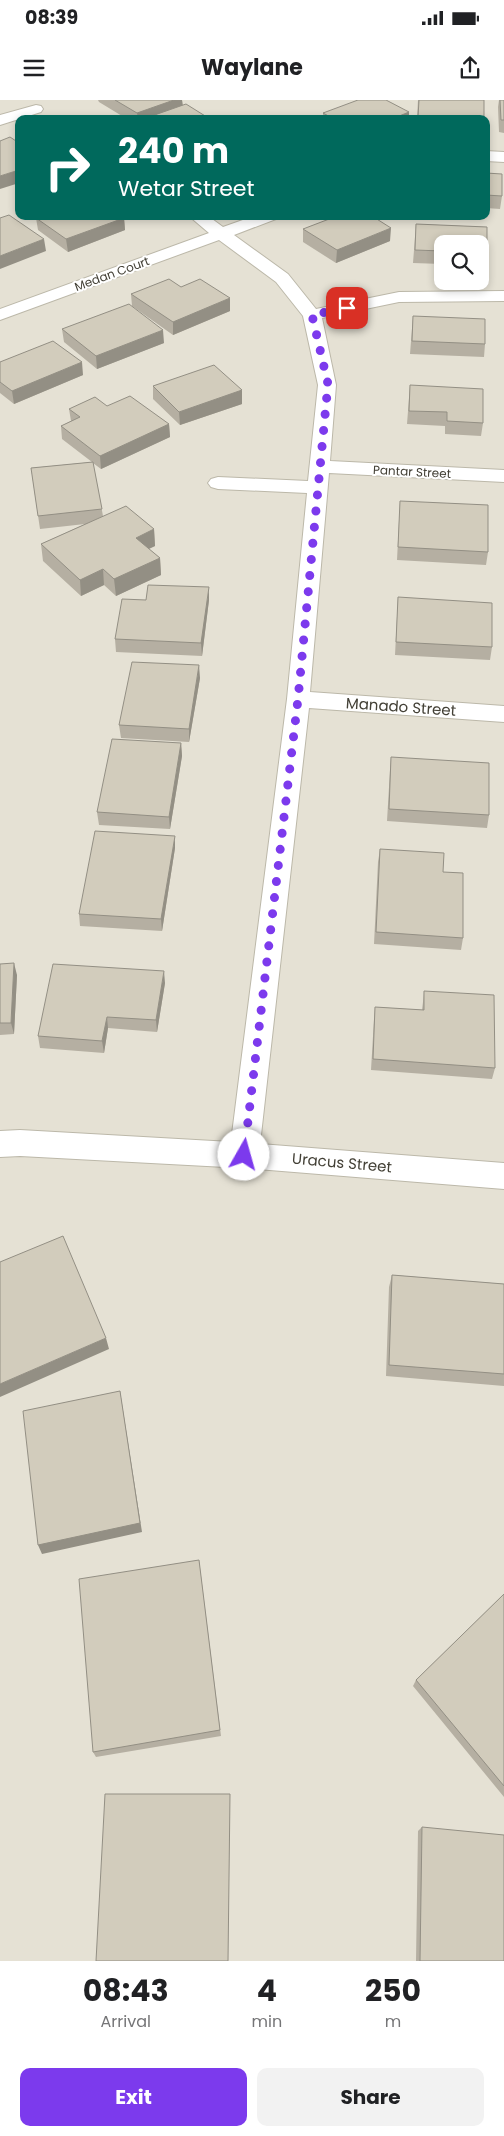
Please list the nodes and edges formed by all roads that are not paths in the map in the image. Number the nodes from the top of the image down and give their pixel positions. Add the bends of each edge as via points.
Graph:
1 (23, 100) edge
2 (36, 109) junction
3 (15, 115) edge
4 (16, 115) edge
5 (45, 115) edge
6 (0, 120) edge
7 (490, 156) edge
8 (504, 156) edge
9 (203, 220) edge
10 (260, 220) edge
11 (223, 234) junction
12 (504, 296) edge
13 (0, 315) edge
14 (312, 315) junction
15 (504, 476) edge
16 (320, 477) junction
17 (218, 483) dead end
18 (298, 699) junction
19 (504, 714) edge
20 (0, 1144) edge
21 (244, 1155) junction
22 (504, 1176) edge

1 - 2 street
2 - 4 street
2 - 5 street
3 - 6 street
7 - 8 street
9 - 11 street
10 - 11 street, Medan Court
11 - 13 street, Medan Court
11 - 14 street via 282,278
12 - 14 street via 399,297
14 - 16 street via 328,384
15 - 16 street, Pantar Street
16 - 17 street, Pantar Street
16 - 18 street
18 - 19 street, Manado Street
18 - 21 street
20 - 21 street, Uracus Street
21 - 22 street, Uracus Street

